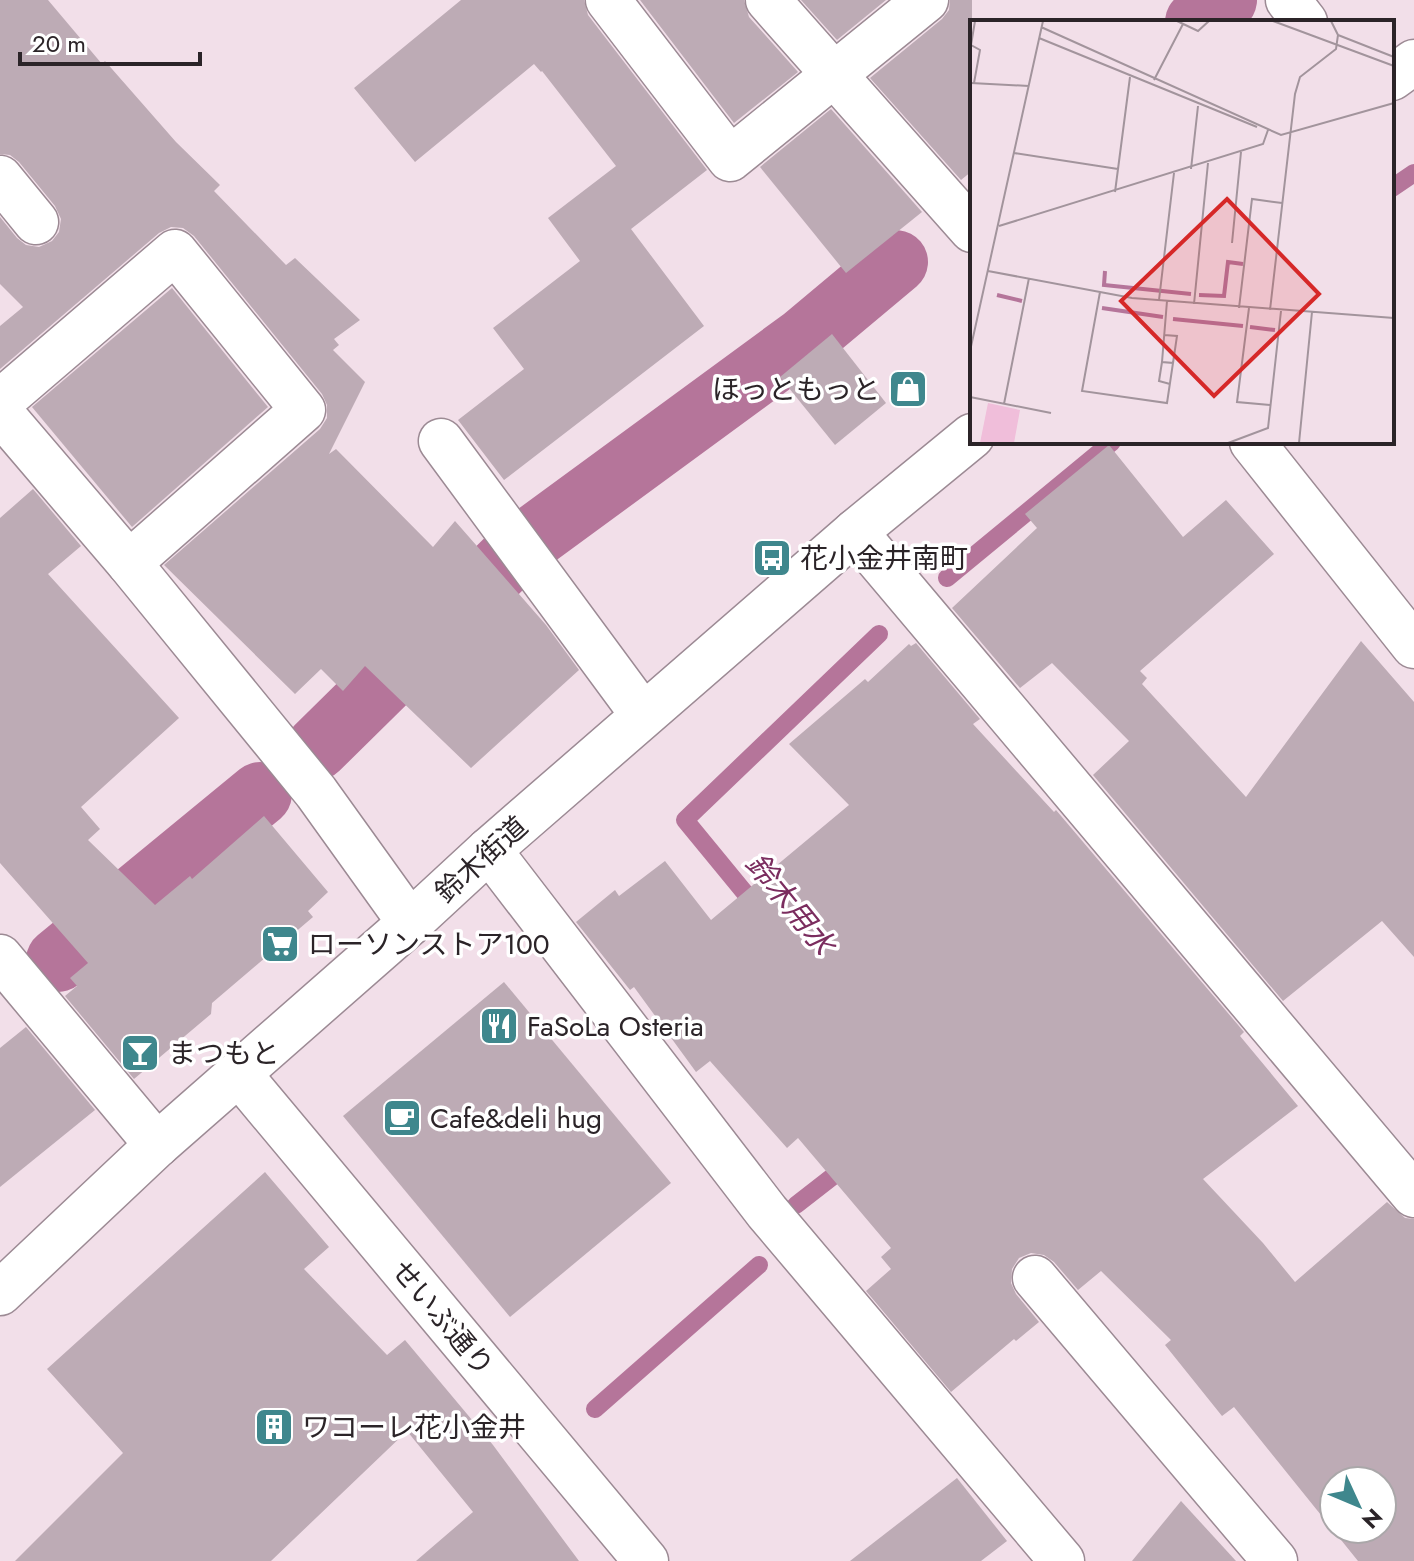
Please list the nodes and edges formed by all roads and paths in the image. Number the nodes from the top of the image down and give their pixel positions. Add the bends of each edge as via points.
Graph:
1 (608, 0) edge
2 (768, 0) edge
3 (926, 0) edge
4 (1288, 0) edge
5 (1303, 20) edge
6 (1414, 62) edge
7 (834, 74) junction
8 (1394, 77) edge
9 (0, 178) edge
10 (36, 222) dead end
11 (970, 228) edge
12 (0, 402) edge
13 (0, 412) edge
14 (970, 438) edge
15 (441, 441) dead end
16 (1254, 444) edge
17 (855, 532) junction
18 (129, 563) junction
19 (1414, 646) edge
20 (643, 715) junction
21 (489, 850) junction
22 (410, 923) junction
23 (0, 957) edge
24 (239, 1074) junction
25 (157, 1145) junction
26 (1414, 1195) edge
27 (1035, 1278) dead end
28 (0, 1293) edge
29 (646, 1561) edge
30 (1062, 1561) edge
31 (1275, 1561) edge

1 - 7 street via 730,159
2 - 7 street
3 - 7 street
4 - 5 street
6 - 8 street
7 - 11 street
9 - 10 street
12 - 18 street via 175,252 303,410
13 - 18 street
14 - 17 street, 鈴木街道
15 - 20 street
16 - 19 street
17 - 20 street, 鈴木街道
17 - 26 street
18 - 22 street via 316,792
20 - 21 street, 鈴木街道
21 - 22 street, 鈴木街道
21 - 30 street via 767,1212
22 - 24 street, 鈴木街道
23 - 25 street
24 - 25 street, 鈴木街道
24 - 29 street, せいぶ通り
25 - 28 street, 鈴木街道
27 - 31 street

